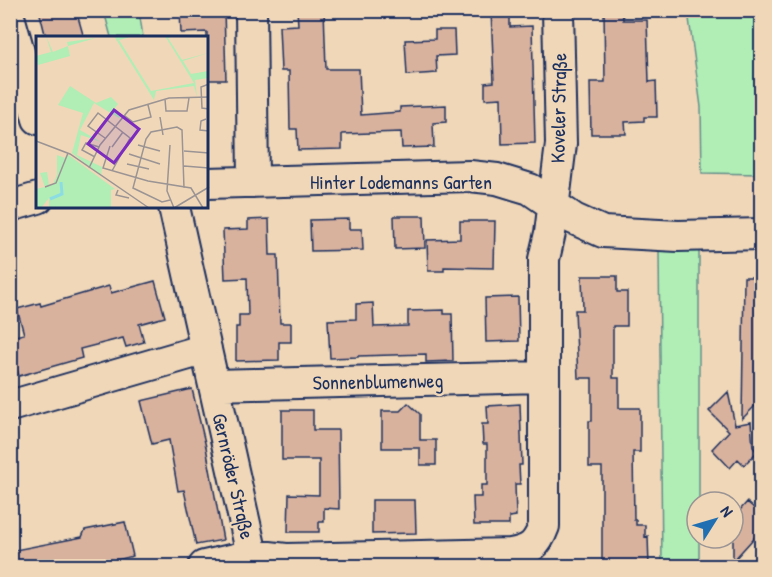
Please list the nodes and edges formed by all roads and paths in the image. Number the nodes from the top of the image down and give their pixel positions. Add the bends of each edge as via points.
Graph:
1 (251, 10) edge
2 (558, 10) edge
3 (10, 20) edge
4 (36, 112) edge
5 (253, 182) junction
6 (208, 183) edge
7 (36, 199) edge
8 (10, 206) edge
9 (553, 206) junction
10 (174, 208) edge
11 (762, 234) edge
12 (206, 349) junction
13 (543, 377) junction
14 (214, 385) junction
15 (10, 406) edge
16 (252, 555) junction
17 (204, 567) edge

1 - 5 street
2 - 9 street, Koveler Straße via 561,144
3 - 4 street
5 - 6 street, Hinter Lodemanns Garten
5 - 9 street, Hinter Lodemanns Garten via 470,176 530,189
7 - 8 street
9 - 11 street, Hinter Lodemanns Garten via 603,232 678,236
9 - 13 street, Gernröder Straße via 544,259
10 - 12 street, Gernröder Straße
12 - 14 street, Gernröder Straße
12 - 15 street
13 - 14 street, Sonnenblumenweg
13 - 16 street, Gernröder Straße via 544,526 539,540 526,551 286,559
14 - 16 street, Gernröder Straße
16 - 17 street

